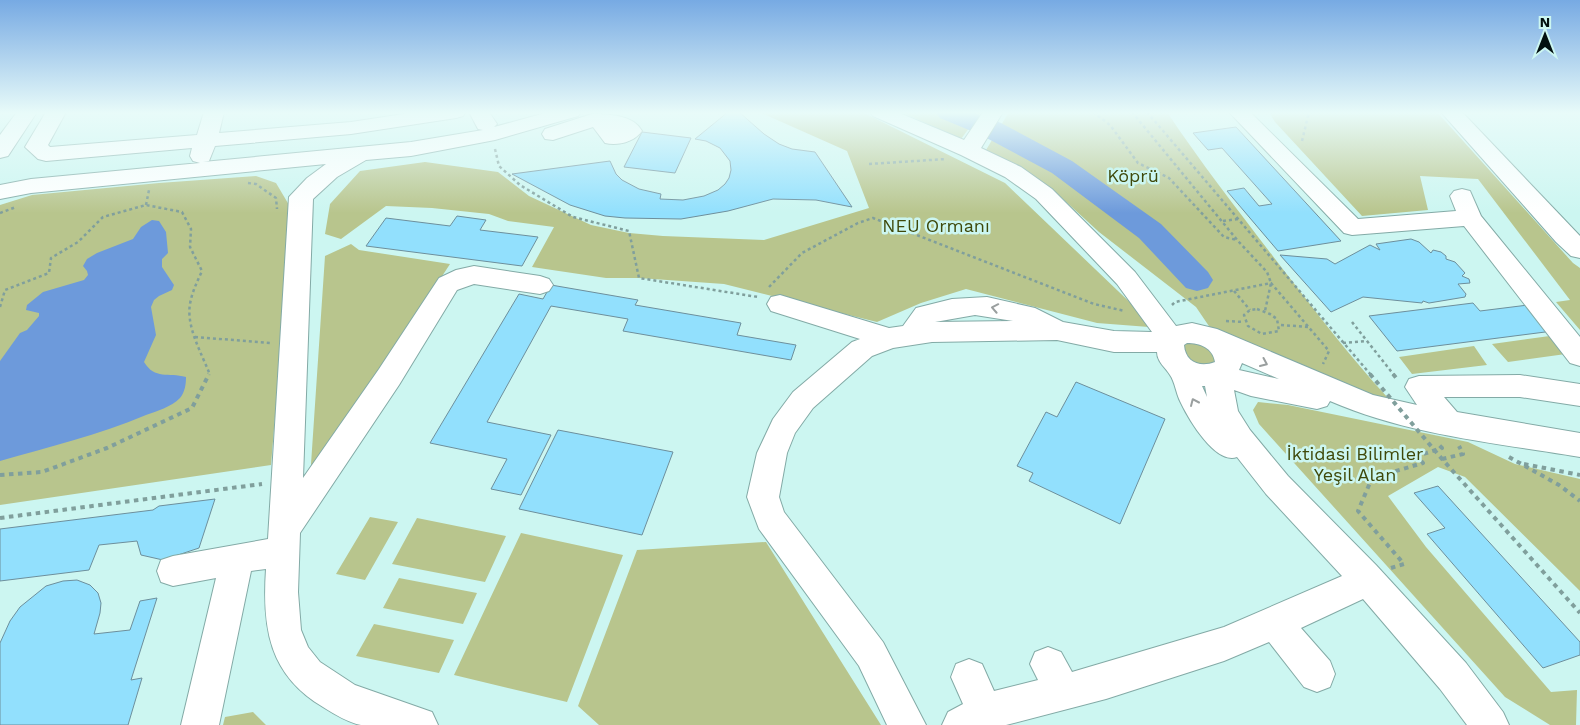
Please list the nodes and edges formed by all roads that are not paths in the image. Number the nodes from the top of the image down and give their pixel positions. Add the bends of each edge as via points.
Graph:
1 (37, 146) edge
2 (204, 146) edge
3 (219, 146) edge
4 (263, 146) edge
5 (423, 146) edge
6 (458, 146) edge
7 (994, 146) edge
8 (1272, 146) edge
9 (1482, 146) edge
10 (203, 149) junction
11 (361, 154) junction
12 (439, 156) dead end
13 (254, 165) junction
14 (0, 176) edge
15 (1515, 180) junction
16 (0, 192) edge
17 (289, 205) junction
18 (1580, 230) edge
19 (1580, 250) edge
20 (1126, 278) junction
21 (540, 285) dead end
22 (769, 300) road end
23 (899, 337) junction
24 (1213, 340) junction
25 (1175, 354) junction
26 (1580, 356) edge
27 (1218, 374) junction
28 (1580, 395) edge
29 (1368, 405) junction
30 (1441, 430) junction
31 (1580, 445) edge
32 (1277, 485) junction
33 (284, 541) junction
34 (237, 559) junction
35 (173, 572) dead end
36 (1366, 578) junction
37 (1275, 623) junction
38 (1317, 674) dead end
39 (969, 677) dead end
40 (973, 718) edge
41 (369, 720) edge
42 (200, 725) edge
43 (419, 725) edge
44 (907, 725) edge
45 (1490, 725) edge

1 - 10 street via 46,154
2 - 10 street
3 - 10 street
4 - 10 street
5 - 11 street
6 - 12 street
7 - 20 street via 1013,172 1044,194
8 - 26 street via 1352,227 1466,207
9 - 15 street
10 - 14 street
11 - 13 street
11 - 17 street via 318,178
13 - 16 street via 31,186
13 - 17 street via 282,176
15 - 18 street
15 - 19 street
17 - 33 street
20 - 24 street
20 - 25 street
21 - 33 street via 474,275 448,284
22 - 23 street
23 - 25 street via 932,332 1057,330 1099,339 1144,356
23 - 44 street via 862,349 803,400 783,427 772,454 763,497 770,519 871,654
24 - 25 street via 1186,333 1178,335
24 - 27 street via 1229,357 1229,364
24 -> 29 street
25 - 27 street via 1199,376
32 -> 25 street via 1224,440 1198,411
27 - 29 street via 1300,396
27 - 32 street via 1224,414
28 - 30 street via 1553,388 1512,384 1419,387
29 - 30 street
30 - 31 street
32 - 36 street
33 - 34 street
33 - 41 street via 281,592 287,644 314,680
34 - 35 street
34 - 42 street
36 - 37 street
36 - 45 street via 1453,676
37 - 38 street
37 - 40 street via 1173,661 1055,678
39 - 40 street
41 - 43 street

